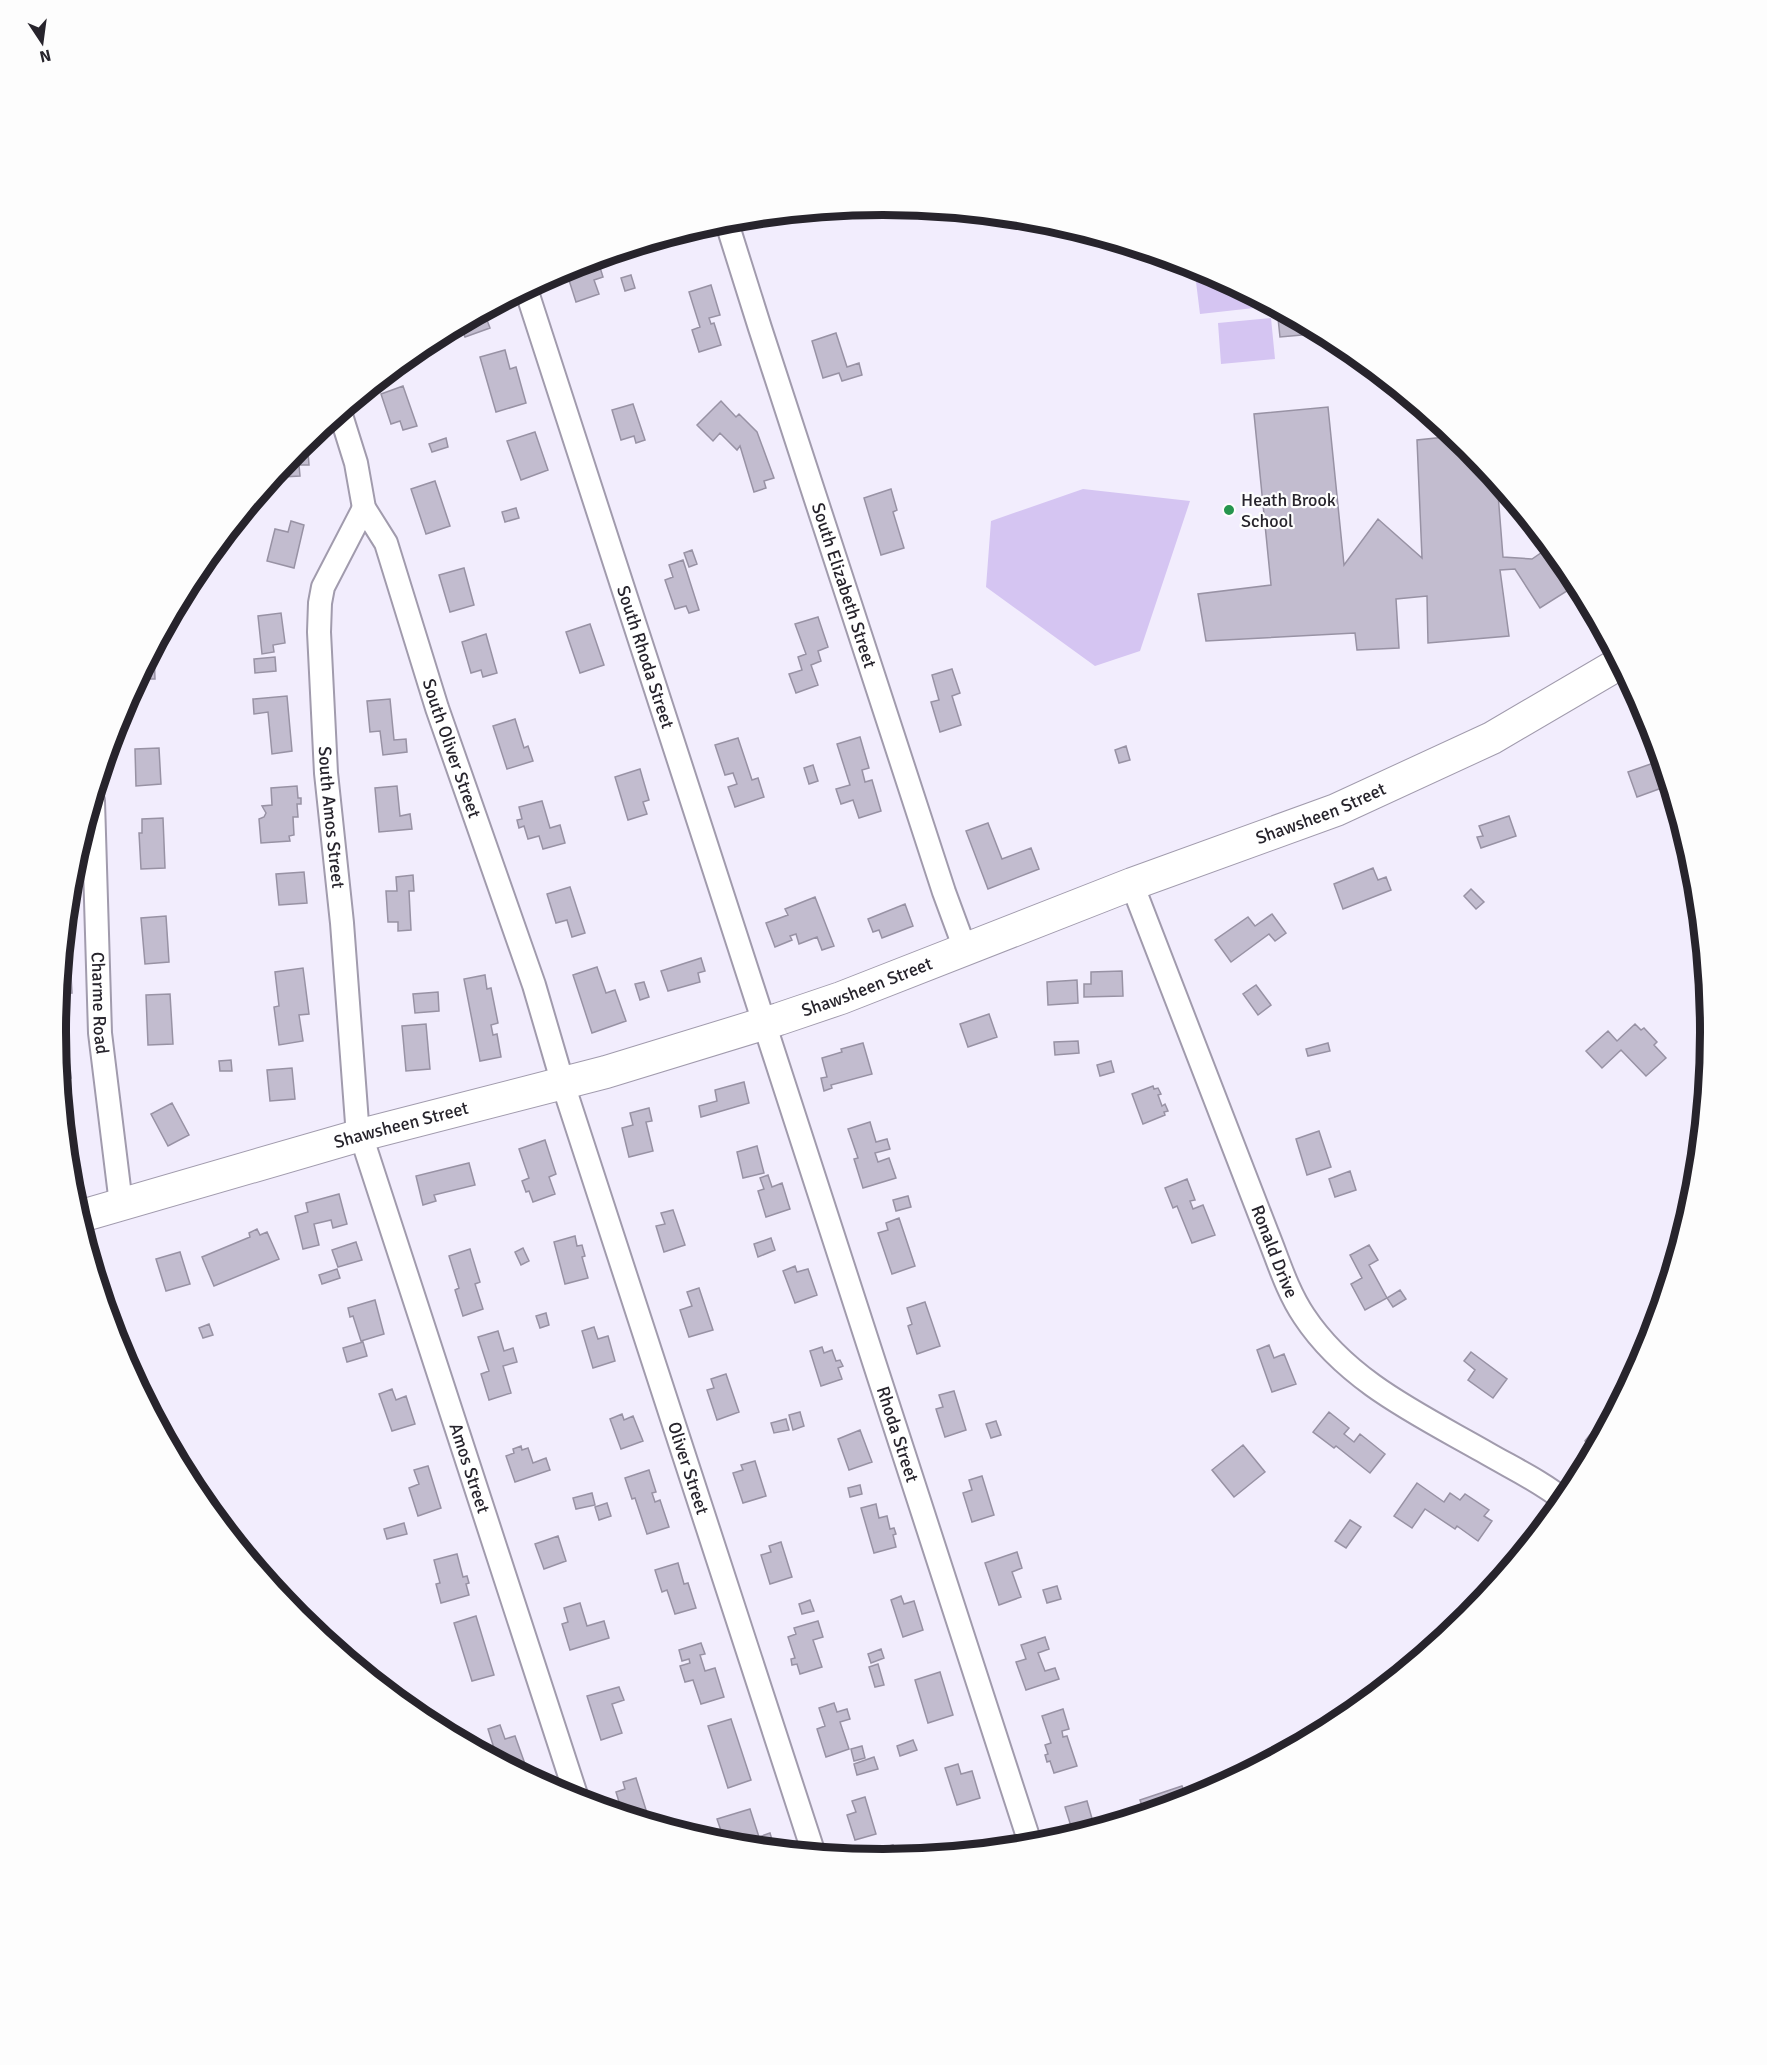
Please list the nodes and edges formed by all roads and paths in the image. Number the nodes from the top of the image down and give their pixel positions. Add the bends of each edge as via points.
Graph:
1 (729, 230) edge
2 (528, 296) edge
3 (342, 420) edge
4 (364, 508) junction
5 (1614, 666) edge
6 (94, 823) edge
7 (1132, 884) junction
8 (965, 949) junction
9 (763, 1024) junction
10 (563, 1084) junction
11 (361, 1135) junction
12 (122, 1204) junction
13 (87, 1214) edge
14 (1557, 1496) edge
15 (574, 1789) edge
16 (1028, 1837) edge
17 (811, 1846) edge

1 - 8 street, South Elizabeth Street
2 - 9 street, South Rhoda Street
3 - 4 street, South Oliver Street
4 - 10 street, South Oliver Street via 386,543 437,708 534,985
4 - 11 street, South Amos Street via 323,587 319,632 326,773
5 - 7 main road, Shawsheen Street via 1464,752 1335,810
6 - 12 street, Charme Road via 100,1033
7 - 8 main road, Shawsheen Street
7 - 14 street, Ronald Drive via 1290,1291 1303,1315 1349,1368 1375,1388
8 - 9 main road, Shawsheen Street
9 - 10 main road, Shawsheen Street
9 - 16 street, Rhoda Street
10 - 11 main road, Shawsheen Street
10 - 17 street, Oliver Street
11 - 12 main road, Shawsheen Street
11 - 15 street, Amos Street
12 - 13 main road, Shawsheen Street

